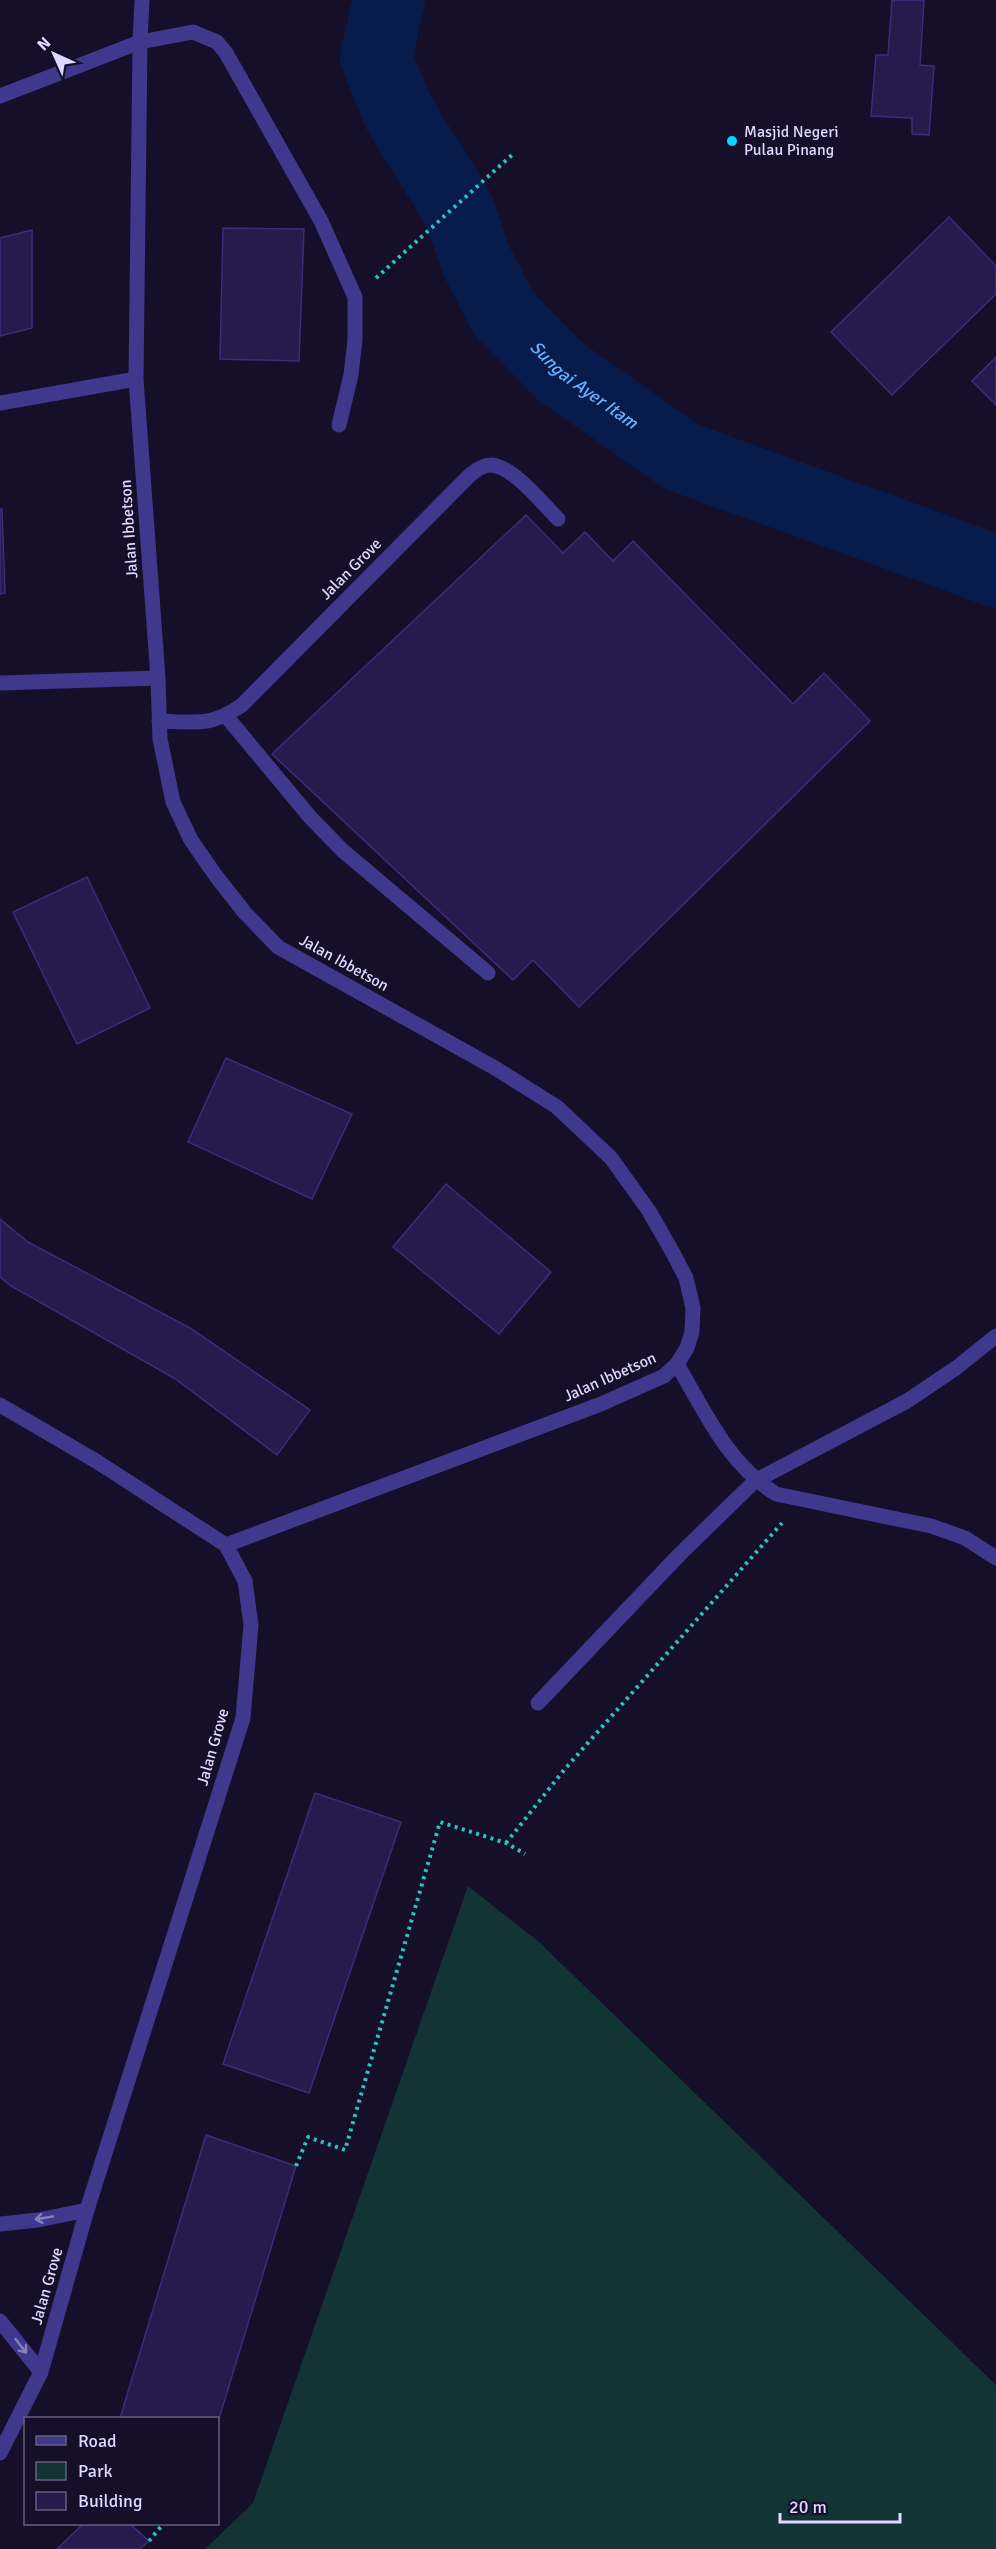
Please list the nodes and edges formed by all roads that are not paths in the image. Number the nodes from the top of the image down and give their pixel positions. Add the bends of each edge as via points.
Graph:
1 (142, 0) edge
2 (140, 42) junction
3 (0, 96) edge
4 (136, 379) junction
5 (0, 403) edge
6 (339, 425) dead end
7 (558, 519) dead end
8 (158, 678) junction
9 (0, 683) edge
10 (226, 716) junction
11 (159, 721) junction
12 (488, 973) dead end
13 (996, 1336) edge
14 (677, 1364) junction
15 (0, 1405) edge
16 (755, 1481) junction
17 (226, 1545) junction
18 (996, 1558) edge
19 (538, 1702) dead end
20 (87, 2210) junction
21 (0, 2224) edge
22 (0, 2321) edge
23 (41, 2372) junction
24 (0, 2453) edge

1 - 2 street, Jalan Ibbetson
2 - 3 street
2 - 4 street, Jalan Ibbetson
2 - 6 street via 193,32 217,42 321,221 355,297 351,375
4 - 5 street
4 - 8 street, Jalan Ibbetson
7 - 10 street, Jalan Grove via 512,474 490,465 480,468 242,705
8 - 9 street
8 - 11 street, Jalan Ibbetson
10 - 11 street, Jalan Grove via 210,722
10 - 12 street via 342,850
11 - 14 street, Jalan Ibbetson via 173,801 191,840 245,913 278,946 548,1101 611,1158 649,1211 686,1278 693,1308 693,1332
13 - 16 street via 907,1401
14 - 16 street via 733,1457
14 - 17 street, Jalan Ibbetson via 664,1376 602,1404
15 - 17 street, Jalan Grove
16 - 18 street via 776,1494 931,1526 965,1538
16 - 19 street
17 - 20 street, Jalan Grove via 245,1581 251,1625 243,1718
20 -> 21 street
20 - 23 street, Jalan Grove
22 -> 23 street, Jalan Grove
23 - 24 street, Jalan Grove

